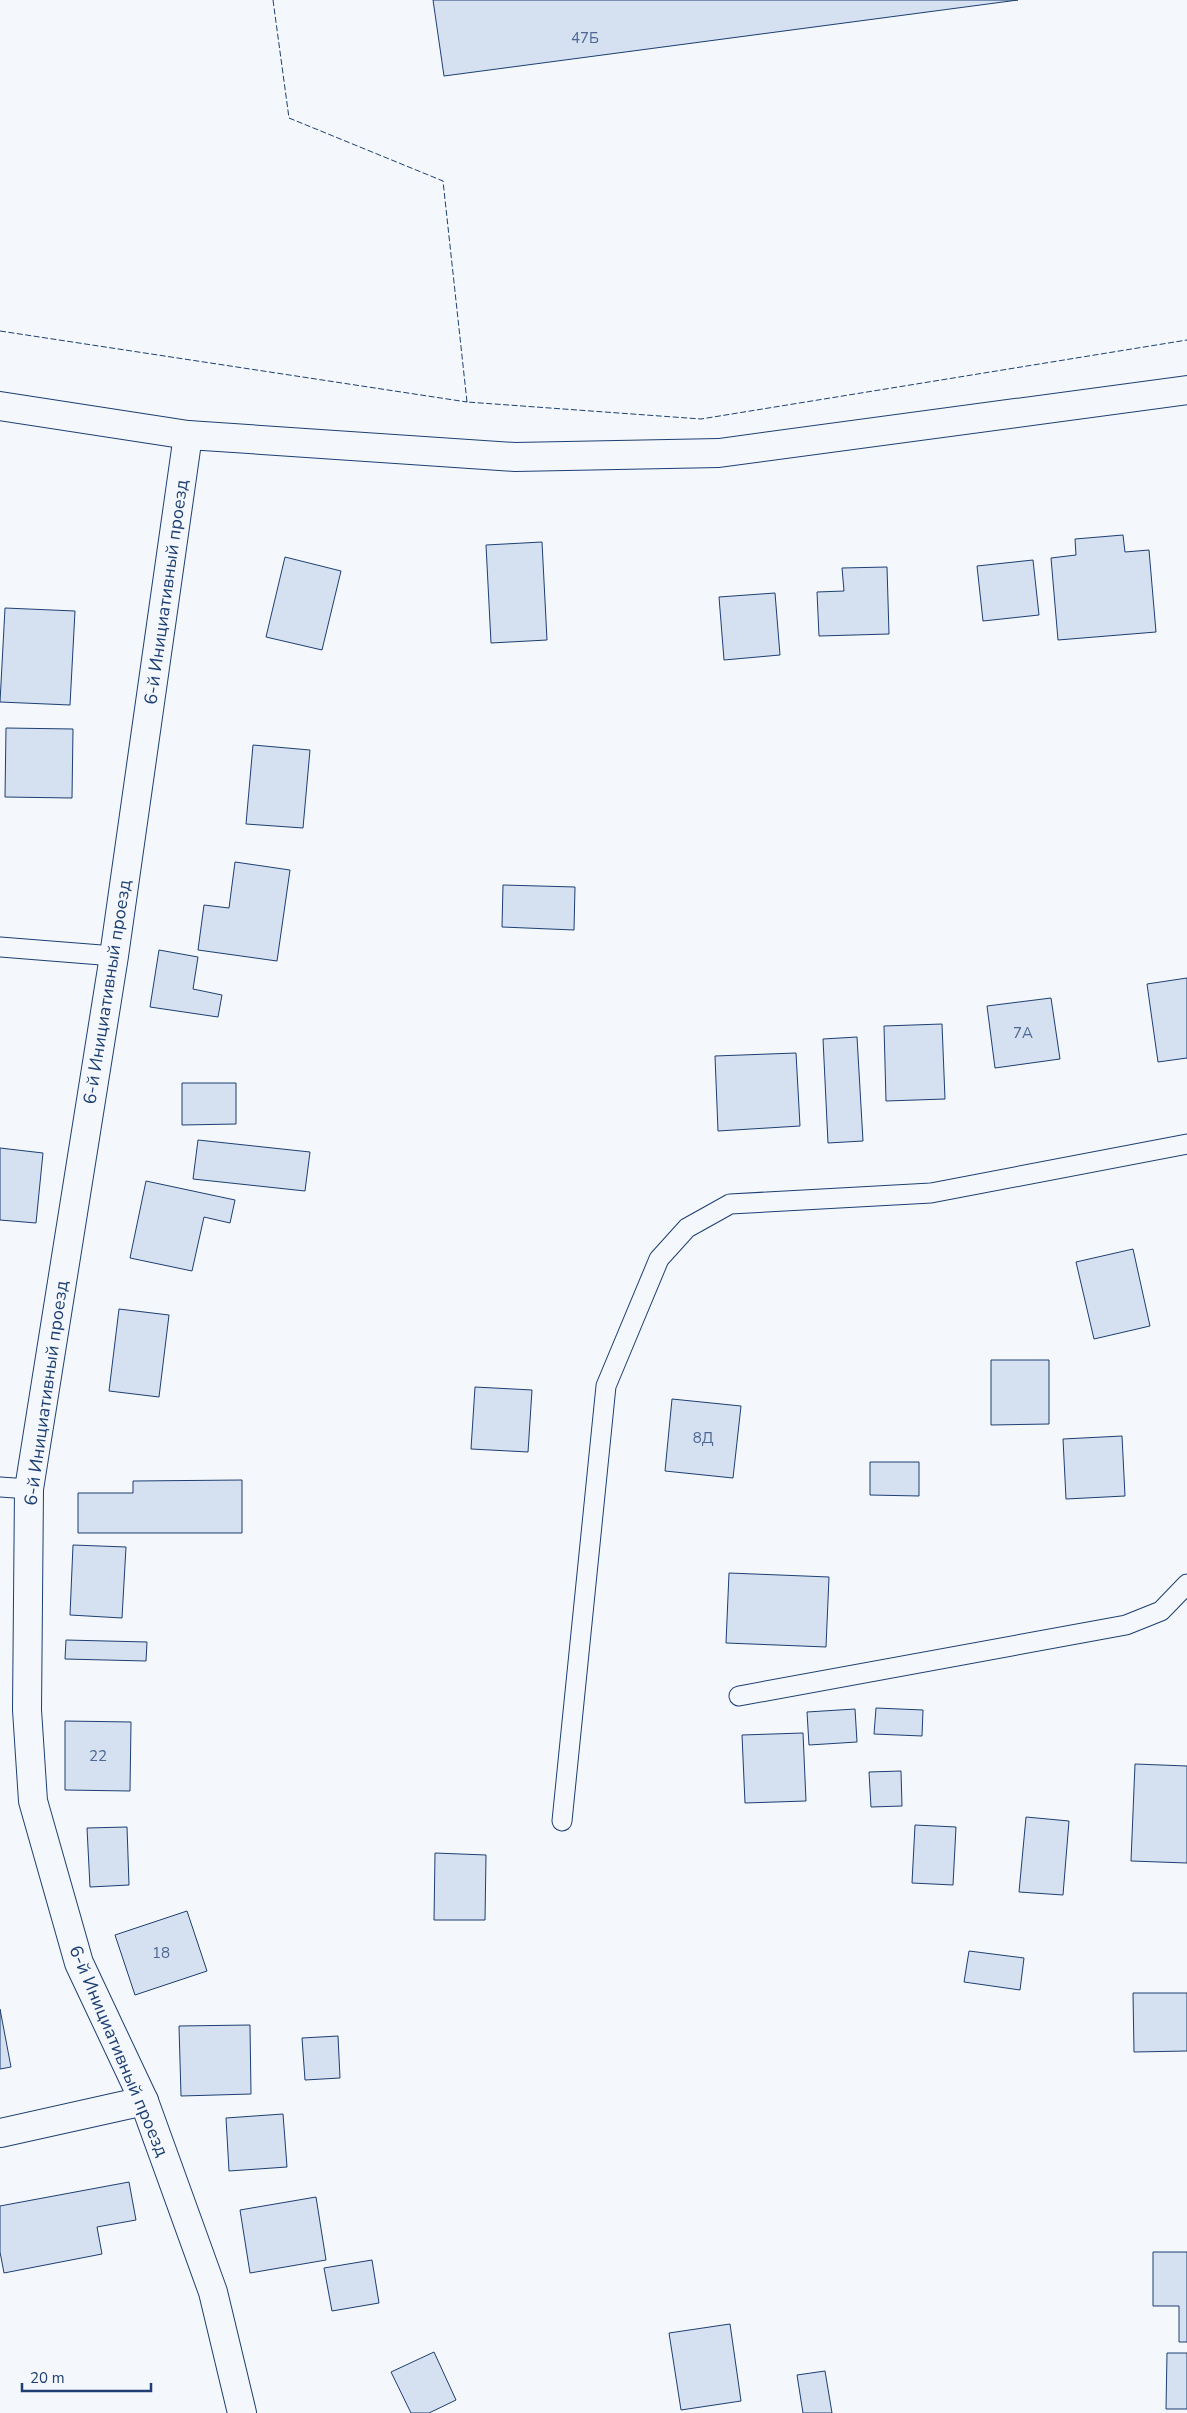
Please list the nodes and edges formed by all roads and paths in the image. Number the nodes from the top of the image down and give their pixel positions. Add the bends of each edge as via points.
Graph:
1 (1187, 390) edge
2 (0, 406) edge
3 (188, 435) junction
4 (0, 947) edge
5 (114, 956) junction
6 (1187, 1144) edge
7 (0, 1487) edge
8 (29, 1489) junction
9 (1187, 1584) edge
10 (739, 1696) dead end
11 (562, 1821) dead end
12 (144, 2101) junction
13 (0, 2133) edge
14 (242, 2413) edge

1 - 3 street via 719,453 515,457
2 - 3 street
3 - 5 street, 6-й Инициативный проезд
4 - 5 lane
5 - 8 street, 6-й Инициативный проезд
6 - 11 lane via 932,1193 730,1204 687,1228 659,1259 606,1386
7 - 8 lane
8 - 12 street, 6-й Инициативный проезд via 26,1710 33,1801 79,1962
9 - 10 lane via 1161,1611 1126,1625
12 - 13 street
12 - 14 street, 6-й Инициативный проезд via 213,2292

